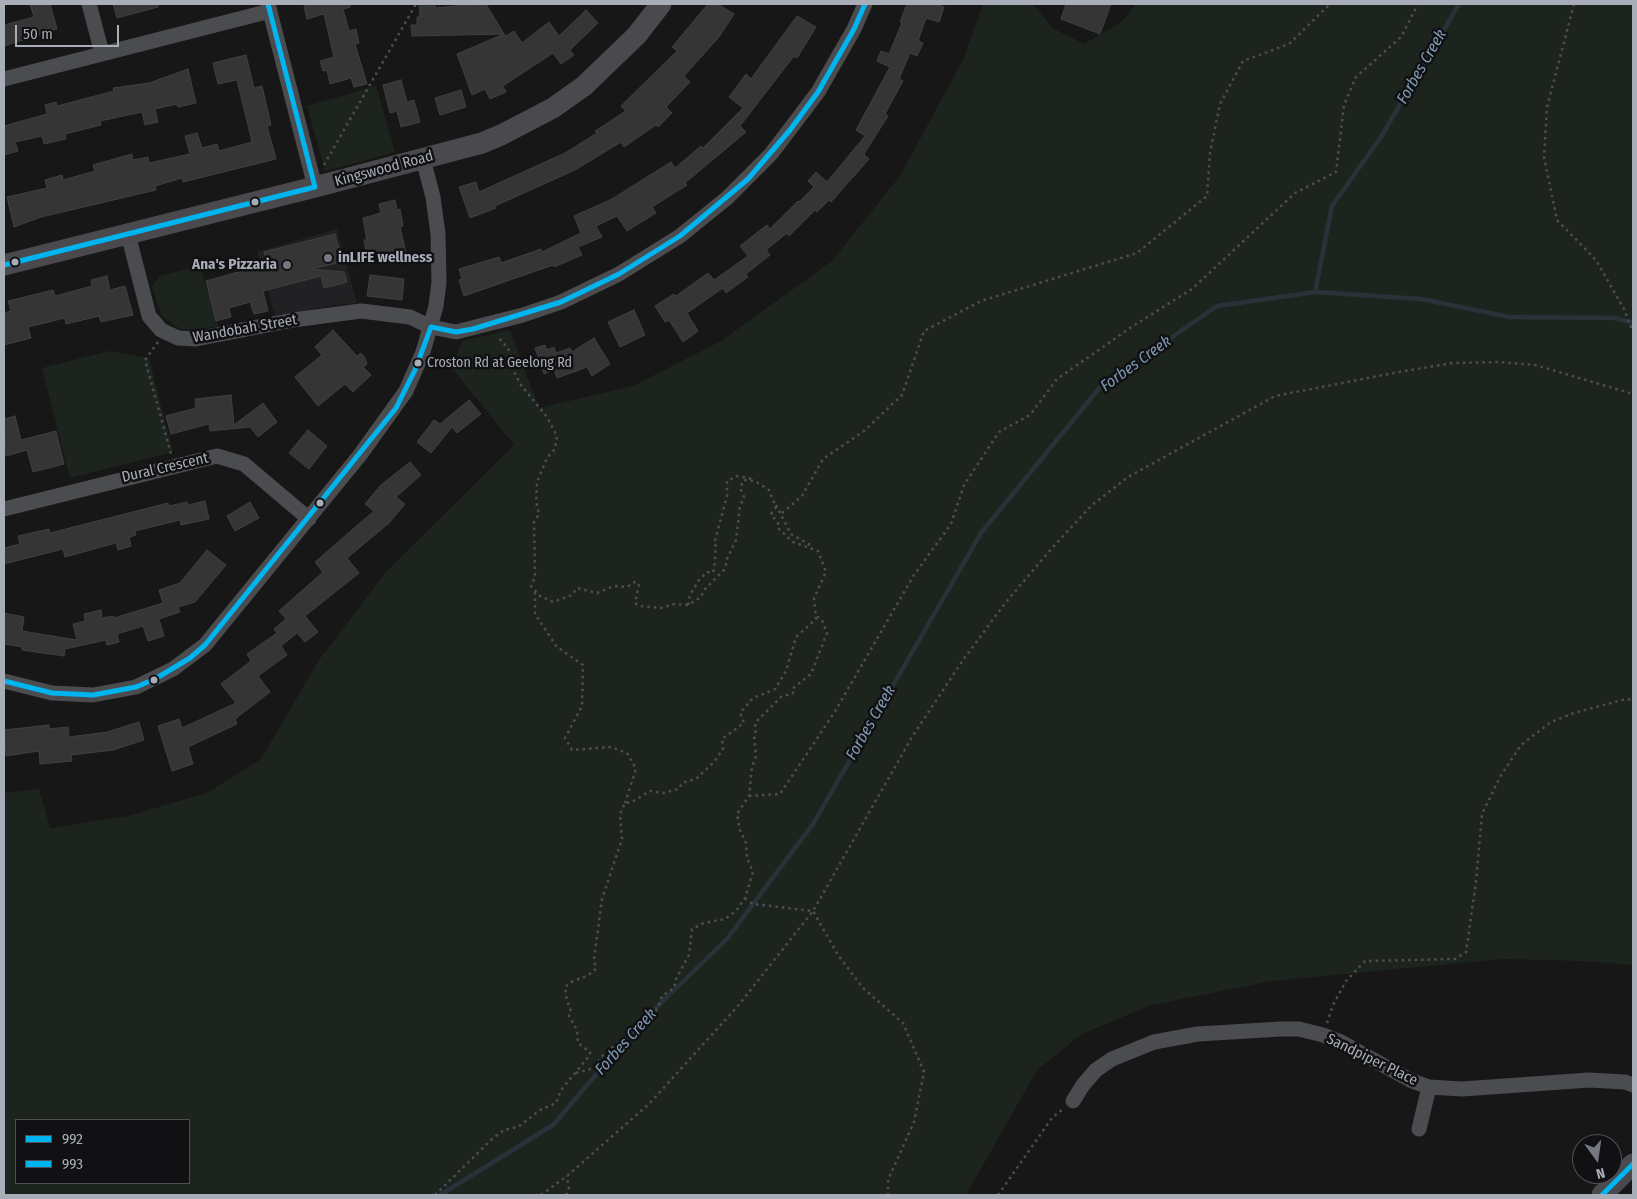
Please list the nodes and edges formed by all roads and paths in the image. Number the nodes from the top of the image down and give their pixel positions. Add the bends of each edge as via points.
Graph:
1 (89, 4) edge
2 (416, 4) edge
3 (661, 4) edge
4 (865, 4) edge
5 (1330, 4) edge
6 (1418, 4) edge
7 (1574, 4) edge
8 (269, 7) edge
9 (102, 53) junction
10 (4, 79) edge
11 (423, 159) junction
12 (315, 187) junction
13 (128, 234) junction
14 (4, 265) edge
15 (490, 324) junction
16 (431, 327) junction
17 (1633, 332) edge
18 (166, 333) junction
19 (1633, 394) edge
20 (174, 465) junction
21 (754, 481) junction
22 (775, 504) junction
23 (4, 509) edge
24 (782, 513) junction
25 (308, 519) junction
26 (818, 551) junction
27 (535, 592) junction
28 (688, 604) junction
29 (815, 615) junction
30 (4, 681) edge
31 (1633, 700) edge
32 (749, 796) junction
33 (625, 803) junction
34 (745, 898) junction
35 (813, 911) junction
36 (1324, 1035) junction
37 (573, 1077) junction
38 (1633, 1085) edge
39 (1430, 1087) junction
40 (1072, 1101) joint
41 (1420, 1130) dead end
42 (1633, 1164) edge
43 (567, 1176) junction
44 (435, 1195) edge
45 (541, 1195) edge
46 (566, 1195) edge
47 (888, 1195) edge
48 (998, 1195) edge
49 (1602, 1195) edge

1 - 9 street
2 - 12 path via 327,156
3 - 11 street, Kingswood Road via 614,60 553,108 501,135
4 - 15 street, Wandobah Street via 818,92 771,154 727,198 680,236 620,274 561,302
5 - 24 path via 1289,44 1243,61 1220,104 1210,153 1206,196 1137,252 981,301 924,331 902,395 864,431 823,459 802,496
6 - 32 path via 1402,37 1356,77 1344,105 1336,172 1295,192 1192,289 1057,379 1030,415 999,432 964,485 951,524 914,575 834,713 780,794
7 - 17 path via 1547,107 1544,157 1557,220 1596,260 1624,309
8 - 9 street
8 - 12 street
9 - 10 street
11 - 12 street, Kingswood Road
11 - 16 street via 438,234 439,282
12 - 13 street, Kingswood Road
13 - 14 street, Kingswood Road
13 - 18 street via 147,311
15 - 16 street, Wandobah Street via 456,332
15 - 27 path via 508,348 511,366 521,384 547,417 557,436 555,449 546,458 538,475 536,499 539,514 534,522 535,578 531,586
16 - 18 street, Wandobah Street via 410,316 361,311 293,320 196,339 178,338
16 - 25 street via 396,408
18 - 20 path via 145,360
19 - 35 path via 1535,365 1453,363 1275,396 1128,477 1091,506 1053,547 963,660 912,738
20 - 23 street, Dural Crescent
20 - 25 street, Dural Crescent via 218,456 230,458 244,464
21 - 22 path via 769,490
21 - 28 path via 744,480 740,488 744,497 736,540 725,569 701,597
21 - 28 path via 737,476 727,481 728,496 714,544 714,570 699,580
22 - 24 path
22 - 26 path via 771,514 782,532 793,542
24 - 26 path via 792,534
25 - 30 street via 205,645 155,679 115,692 71,695
26 - 29 path via 826,572 814,598
27 - 28 path via 553,602 572,595 577,588 597,594 614,586 626,587 635,582 639,584 635,603 640,606 663,608 672,604
27 - 33 path via 535,614 557,647 583,665 582,706 565,738 572,750 611,747 627,752 636,769
29 - 32 path via 822,620 827,633 811,674 755,723 756,756
29 - 33 path via 816,619 796,637 786,671 775,689 753,698 740,713 744,723 722,739 722,749 714,762 696,779 682,783 679,789 663,793 650,790
31 - 36 path via 1574,712 1551,722 1520,745 1482,814 1466,952 1455,959 1365,961 1338,994
32 - 34 path via 737,814 753,872
33 - 37 path via 620,814 622,839 602,899 594,959 596,969 565,987 571,1011 569,1016 577,1030 578,1044 590,1052
34 - 35 path via 753,904
34 - 37 path via 725,919 692,929 689,955 674,988 662,996 658,1008 634,1034 601,1057 594,1068 578,1072
35 - 43 path via 737,1007 649,1104
35 - 47 path via 838,955 862,988 903,1023 924,1072 914,1122 888,1180
36 - 39 street, Sandpiper Place via 1412,1081
36 - 40 street, Sandpiper Place via 1281,1029 1198,1034 1154,1042 1112,1059 1096,1070
37 - 44 path via 560,1090 556,1103 492,1139
38 - 39 street, Sandpiper Place via 1589,1080 1462,1089
39 - 41 street
40 - 48 path via 1052,1118
42 - 49 street
43 - 45 path
43 - 46 path via 569,1189

